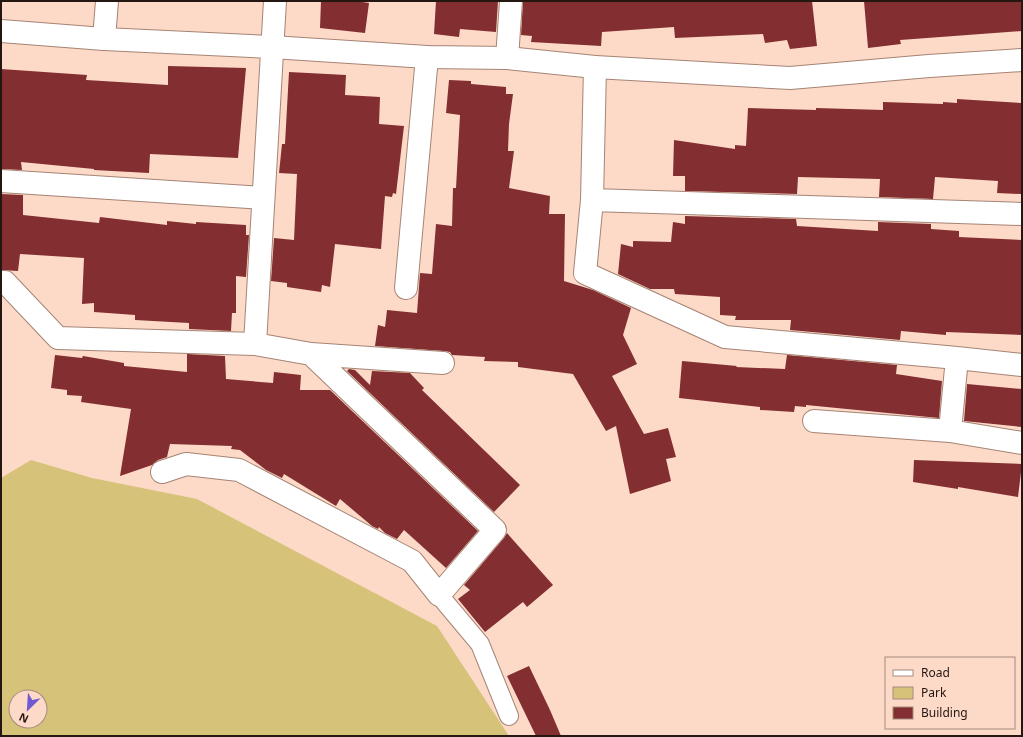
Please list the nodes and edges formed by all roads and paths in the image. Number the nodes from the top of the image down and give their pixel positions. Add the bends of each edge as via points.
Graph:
1 (107, 1) edge
2 (275, 1) edge
3 (511, 1) edge
4 (1, 31) edge
5 (104, 39) junction
6 (272, 47) junction
7 (427, 57) junction
8 (507, 58) junction
9 (1022, 60) edge
10 (595, 66) junction
11 (1, 182) edge
12 (263, 198) junction
13 (592, 200) junction
14 (1022, 214) edge
15 (1, 282) edge
16 (406, 288) dead end
17 (255, 344) junction
18 (311, 354) junction
19 (957, 358) junction
20 (443, 363) dead end
21 (1022, 366) edge
22 (814, 421) dead end
23 (950, 430) junction
24 (1022, 443) edge
25 (162, 472) dead end
26 (439, 595) junction
27 (509, 716) dead end

1 - 5 street
2 - 6 street
3 - 8 street
4 - 5 street
5 - 6 street
6 - 7 street
6 - 12 street
7 - 8 street
7 - 16 street
8 - 10 street
9 - 10 street via 790,78
10 - 13 street
11 - 12 street
12 - 17 street
13 - 14 street
13 - 19 street via 585,273 725,337
15 - 17 street via 5,282 58,338
17 - 18 street
18 - 20 street
18 - 26 street via 495,530
19 - 21 street
19 - 23 street
22 - 23 street
23 - 24 street
25 - 26 street via 186,464 239,470 412,561
26 - 27 lane via 480,644

